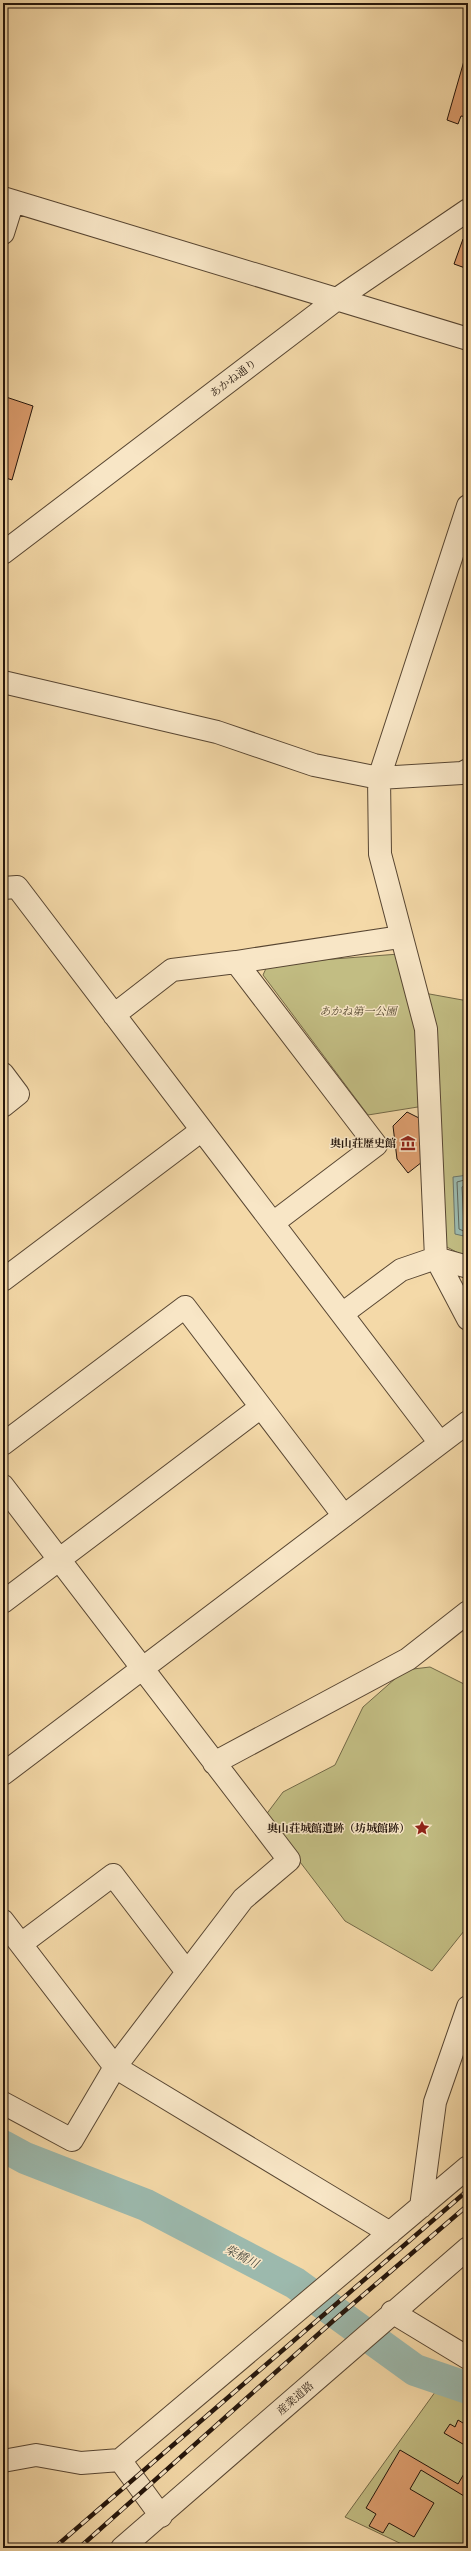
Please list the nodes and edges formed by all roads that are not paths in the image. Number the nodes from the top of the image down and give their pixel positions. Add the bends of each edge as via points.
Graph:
1 (8, 199) edge
2 (468, 210) edge
3 (3, 233) edge
4 (337, 299) junction
5 (468, 339) edge
6 (468, 506) edge
7 (3, 553) edge
8 (3, 682) edge
9 (468, 770) edge
10 (379, 778) junction
11 (3, 888) edge
12 (400, 937) junction
13 (236, 962) junction
14 (114, 1015) junction
15 (3, 1074) edge
16 (3, 1106) edge
17 (202, 1130) junction
18 (273, 1223) junction
19 (436, 1258) junction
20 (468, 1267) edge
21 (3, 1280) edge
22 (342, 1314) junction
23 (468, 1319) edge
24 (261, 1407) junction
25 (468, 1422) edge
26 (440, 1443) junction
27 (3, 1444) edge
28 (3, 1486) edge
29 (344, 1516) junction
30 (59, 1559) junction
31 (3, 1602) edge
32 (468, 1612) edge
33 (143, 1668) junction
34 (214, 1763) junction
35 (3, 1774) edge
36 (3, 1921) edge
37 (21, 1944) junction
38 (187, 1972) junction
39 (468, 2007) edge
40 (115, 2068) junction
41 (3, 2103) edge
42 (468, 2167) edge
43 (421, 2207) junction
44 (390, 2233) junction
45 (468, 2248) edge
46 (392, 2312) junction
47 (468, 2358) edge
48 (120, 2460) junction
49 (3, 2461) edge
50 (161, 2516) junction
51 (122, 2548) edge

1 - 3 street
1 - 4 street
2 - 4 street, あかね通り
4 - 5 street
4 - 7 street, あかね通り
6 - 10 street
8 - 10 street via 217,732 314,765
9 - 10 street via 462,774
10 - 12 street via 380,854
11 - 14 street via 17,887
12 - 13 street
12 - 19 street via 426,1029
13 - 14 street via 172,970
13 - 18 street via 376,1145
14 - 17 street
15 - 16 street via 18,1094
17 - 18 street
17 - 21 street
18 - 22 street
19 - 20 street
19 - 22 street via 401,1270
19 - 23 street
22 - 26 street
24 - 27 street via 185,1307
24 - 29 street
24 - 30 street
25 - 26 street
26 - 29 street
28 - 30 street
29 - 33 street
30 - 31 street
30 - 33 street
32 - 34 street via 408,1659
33 - 34 street
33 - 35 street
34 - 38 street via 289,1860 243,1899
36 - 37 street
37 - 38 street via 113,1875
37 - 40 street
38 - 40 street
39 - 43 street via 435,2102
40 - 41 street via 72,2140
40 - 44 street
42 - 43 street
43 - 44 street
44 - 48 street
45 - 46 street, 産業道路
46 - 47 street
46 - 50 street, 産業道路
48 - 49 street via 81,2463 36,2455
48 - 50 street
50 - 51 street, 産業道路

